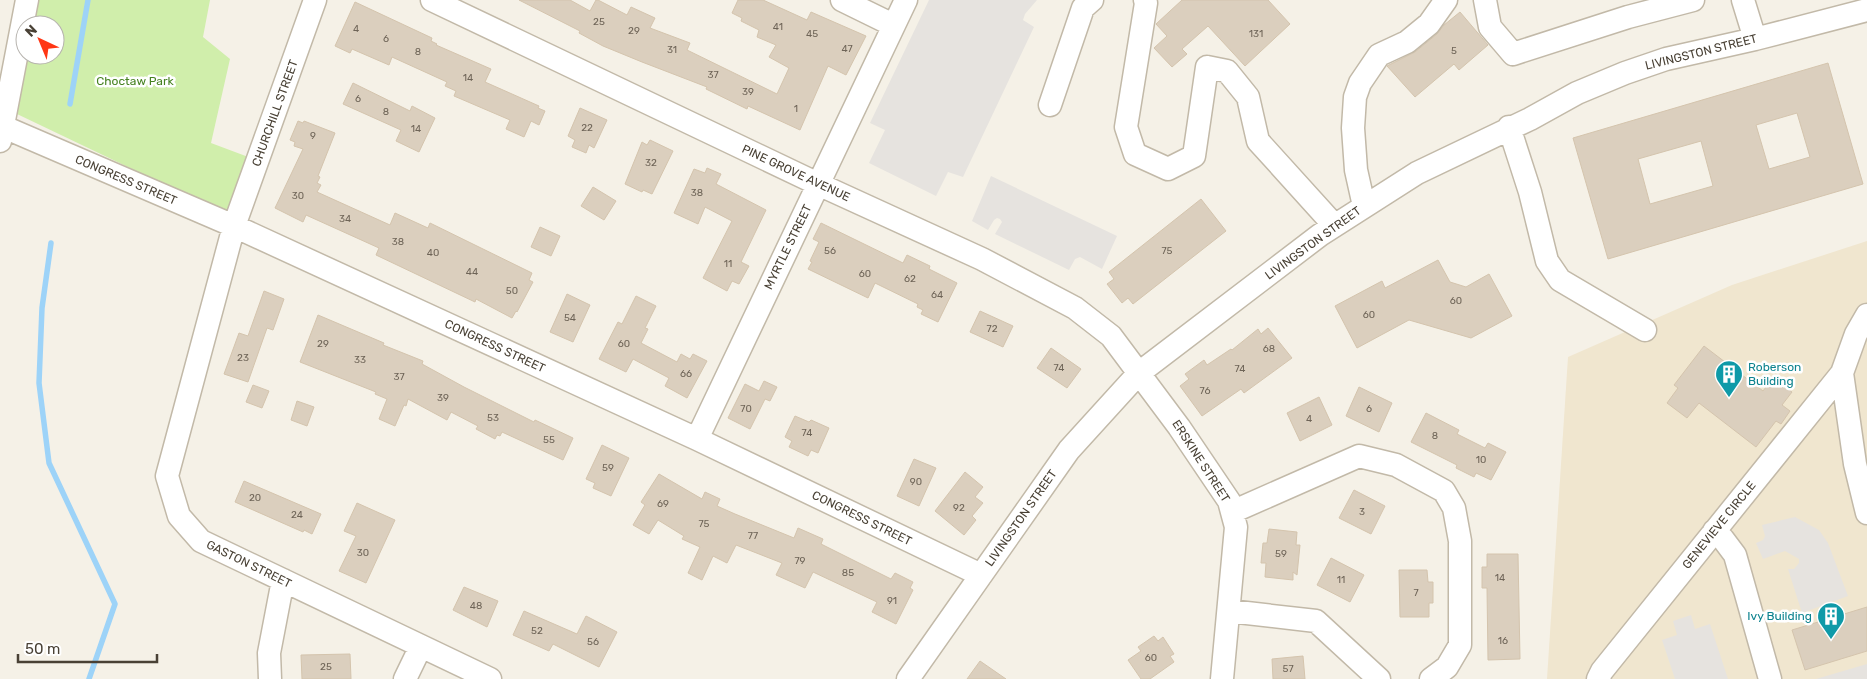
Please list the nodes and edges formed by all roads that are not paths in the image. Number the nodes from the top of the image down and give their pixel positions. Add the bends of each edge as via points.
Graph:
1 (27, 0) edge
2 (316, 0) edge
3 (432, 0) edge
4 (842, 0) edge
5 (906, 0) edge
6 (1092, 0) edge
7 (1145, 0) edge
8 (1446, 0) edge
9 (1485, 0) edge
10 (1693, 0) edge
11 (1742, 0) edge
12 (1863, 12) edge
13 (893, 25) junction
14 (1755, 39) junction
15 (1050, 105) dead end
16 (1509, 128) junction
17 (2, 135) edge
18 (818, 184) junction
19 (1364, 206) junction
20 (1334, 225) junction
21 (234, 226) junction
22 (1867, 315) edge
23 (1645, 330) dead end
24 (1861, 341) edge
25 (1139, 373) junction
26 (1842, 373) junction
27 (697, 439) junction
28 (1232, 512) junction
29 (1867, 513) edge
30 (1714, 531) junction
31 (981, 575) junction
32 (283, 580) junction
33 (1228, 611) junction
34 (421, 646) junction
35 (270, 679) edge
36 (405, 679) edge
37 (490, 679) edge
38 (908, 679) edge
39 (1222, 679) edge
40 (1379, 679) edge
41 (1431, 679) edge
42 (1598, 679) edge
43 (1770, 679) edge

1 - 17 street
2 - 21 street, CHURCHILL STREET
3 - 18 street, PINE GROVE AVENUE
4 - 13 street
5 - 13 street, MYRTLE STREET
6 - 15 street via 1083,8
7 - 20 street via 1126,127 1135,154 1168,169 1194,156 1207,67 1227,72 1248,97 1258,142
8 - 19 street via 1429,24 1407,42 1379,56 1360,83 1355,97 1353,128 1356,170
9 - 10 street via 1490,27 1513,54
11 - 14 street
12 - 14 street, LIVINGSTON STREET
13 - 18 street, MYRTLE STREET
14 - 16 street, LIVINGSTON STREET via 1666,58 1625,72
16 - 19 street, LIVINGSTON STREET via 1416,173
16 - 23 street via 1530,192 1547,261 1560,280
17 - 21 street, CONGRESS STREET
18 - 25 street, PINE GROVE AVENUE via 982,259 1075,308 1111,336
18 - 27 street, MYRTLE STREET
19 - 20 street, LIVINGSTON STREET
20 - 25 street, LIVINGSTON STREET
21 - 27 street, CONGRESS STREET
21 - 32 street, GASTON STREET via 167,476 179,516 201,541
22 - 24 street
24 - 26 street
25 - 28 street, ERSKINE STREET via 1206,466 1229,501
25 - 31 street, LIVINGSTON STREET via 1069,450
26 - 29 street via 1855,464
26 - 30 street, GENEVIEVE CIRCLE
27 - 31 street, CONGRESS STREET
28 - 33 street, ERSKINE STREET via 1236,526
28 - 41 street via 1360,456 1396,465 1444,491 1454,508 1460,541 1460,645 1447,667
30 - 42 street, GENEVIEVE CIRCLE
30 - 43 street via 1734,556
31 - 38 street, LIVINGSTON STREET
32 - 34 street, GASTON STREET
32 - 35 street via 270,653
33 - 39 street, ERSKINE STREET
33 - 40 street via 1316,621
34 - 36 street
34 - 37 street, GASTON STREET

